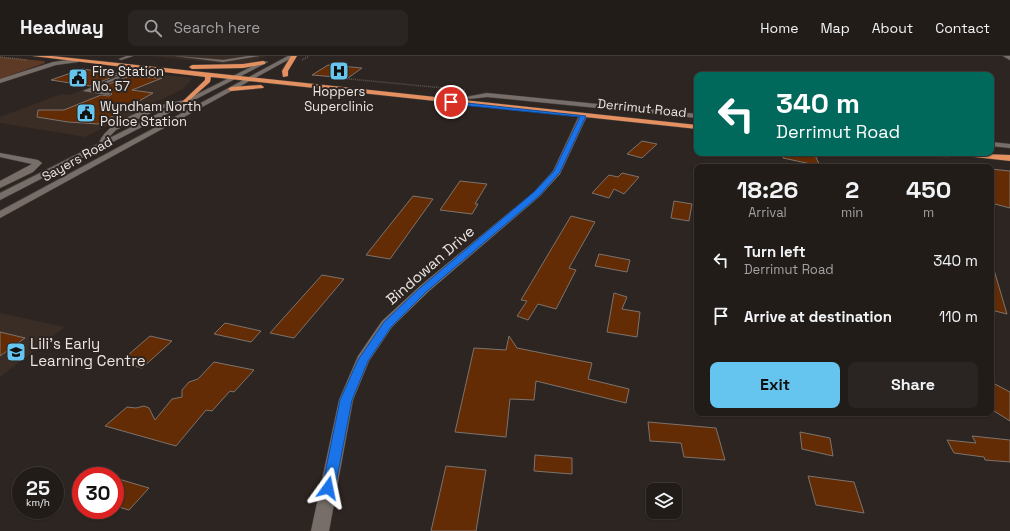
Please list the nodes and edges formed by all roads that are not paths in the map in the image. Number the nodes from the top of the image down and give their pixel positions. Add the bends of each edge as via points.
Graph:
1 (36, 56) edge
2 (97, 56) edge
3 (131, 56) edge
4 (178, 56) edge
5 (257, 56) edge
6 (293, 56) edge
7 (1006, 56) edge
8 (52, 58) junction
9 (272, 58) dead end
10 (1010, 58) edge
11 (121, 59) junction
12 (76, 61) junction
13 (263, 63) junction
14 (192, 67) junction
15 (26, 72) junction
16 (245, 72) junction
17 (260, 74) junction
18 (151, 75) dead end
19 (208, 75) junction
20 (285, 76) junction
21 (233, 78) junction
22 (248, 80) junction
23 (322, 80) dead end
24 (0, 81) edge
25 (312, 87) junction
26 (382, 87) dead end
27 (232, 89) junction
28 (108, 94) dead end
29 (469, 97) junction
30 (185, 102) junction
31 (584, 112) junction
32 (694, 118) edge
33 (694, 118) edge
34 (694, 126) edge
35 (994, 144) edge
36 (1010, 146) edge
37 (994, 149) edge
38 (1010, 150) edge
39 (0, 155) edge
40 (989, 156) edge
41 (1010, 158) edge
42 (0, 185) edge
43 (0, 197) edge
44 (0, 215) edge
45 (320, 531) edge

1 - 8 highway, Derrimut Road
2 - 11 highway
3 - 11 lane
4 - 5 lane via 223,61
6 - 17 street, Sayers Road
6 - 20 highway via 285,70
7 - 10 street
8 - 12 highway, Derrimut Road
8 - 15 street via 51,61
9 - 13 street
11 - 14 highway
12 - 15 street via 59,62
12 - 19 highway, Derrimut Road
13 - 14 highway
13 - 16 street
14 - 16 highway
15 - 24 street
16 - 17 highway
16 - 21 street
17 - 20 highway
17 - 22 street, Sayers Road
18 - 28 lane via 126,74 85,91
19 - 21 highway, Derrimut Road
19 - 30 highway via 208,81
20 - 23 highway
21 - 22 highway, Derrimut Road
21 - 30 street
22 - 25 highway, Derrimut Road
22 - 27 street, Sayers Road
25 - 27 highway
25 - 31 highway, Derrimut Road
26 - 29 highway, Derrimut Road
27 - 44 street, Sayers Road
29 - 31 highway, Derrimut Road
29 - 32 street via 487,95
30 - 43 street, Sayers Road via 157,107 113,128 103,143
31 - 33 highway, Derrimut Road
31 - 34 highway, Derrimut Road
31 - 45 street, Bindowan Drive via 557,172 537,194 387,324 363,360 346,400
35 - 36 street
37 - 38 highway
39 - 42 street via 36,161 38,165
40 - 41 highway

